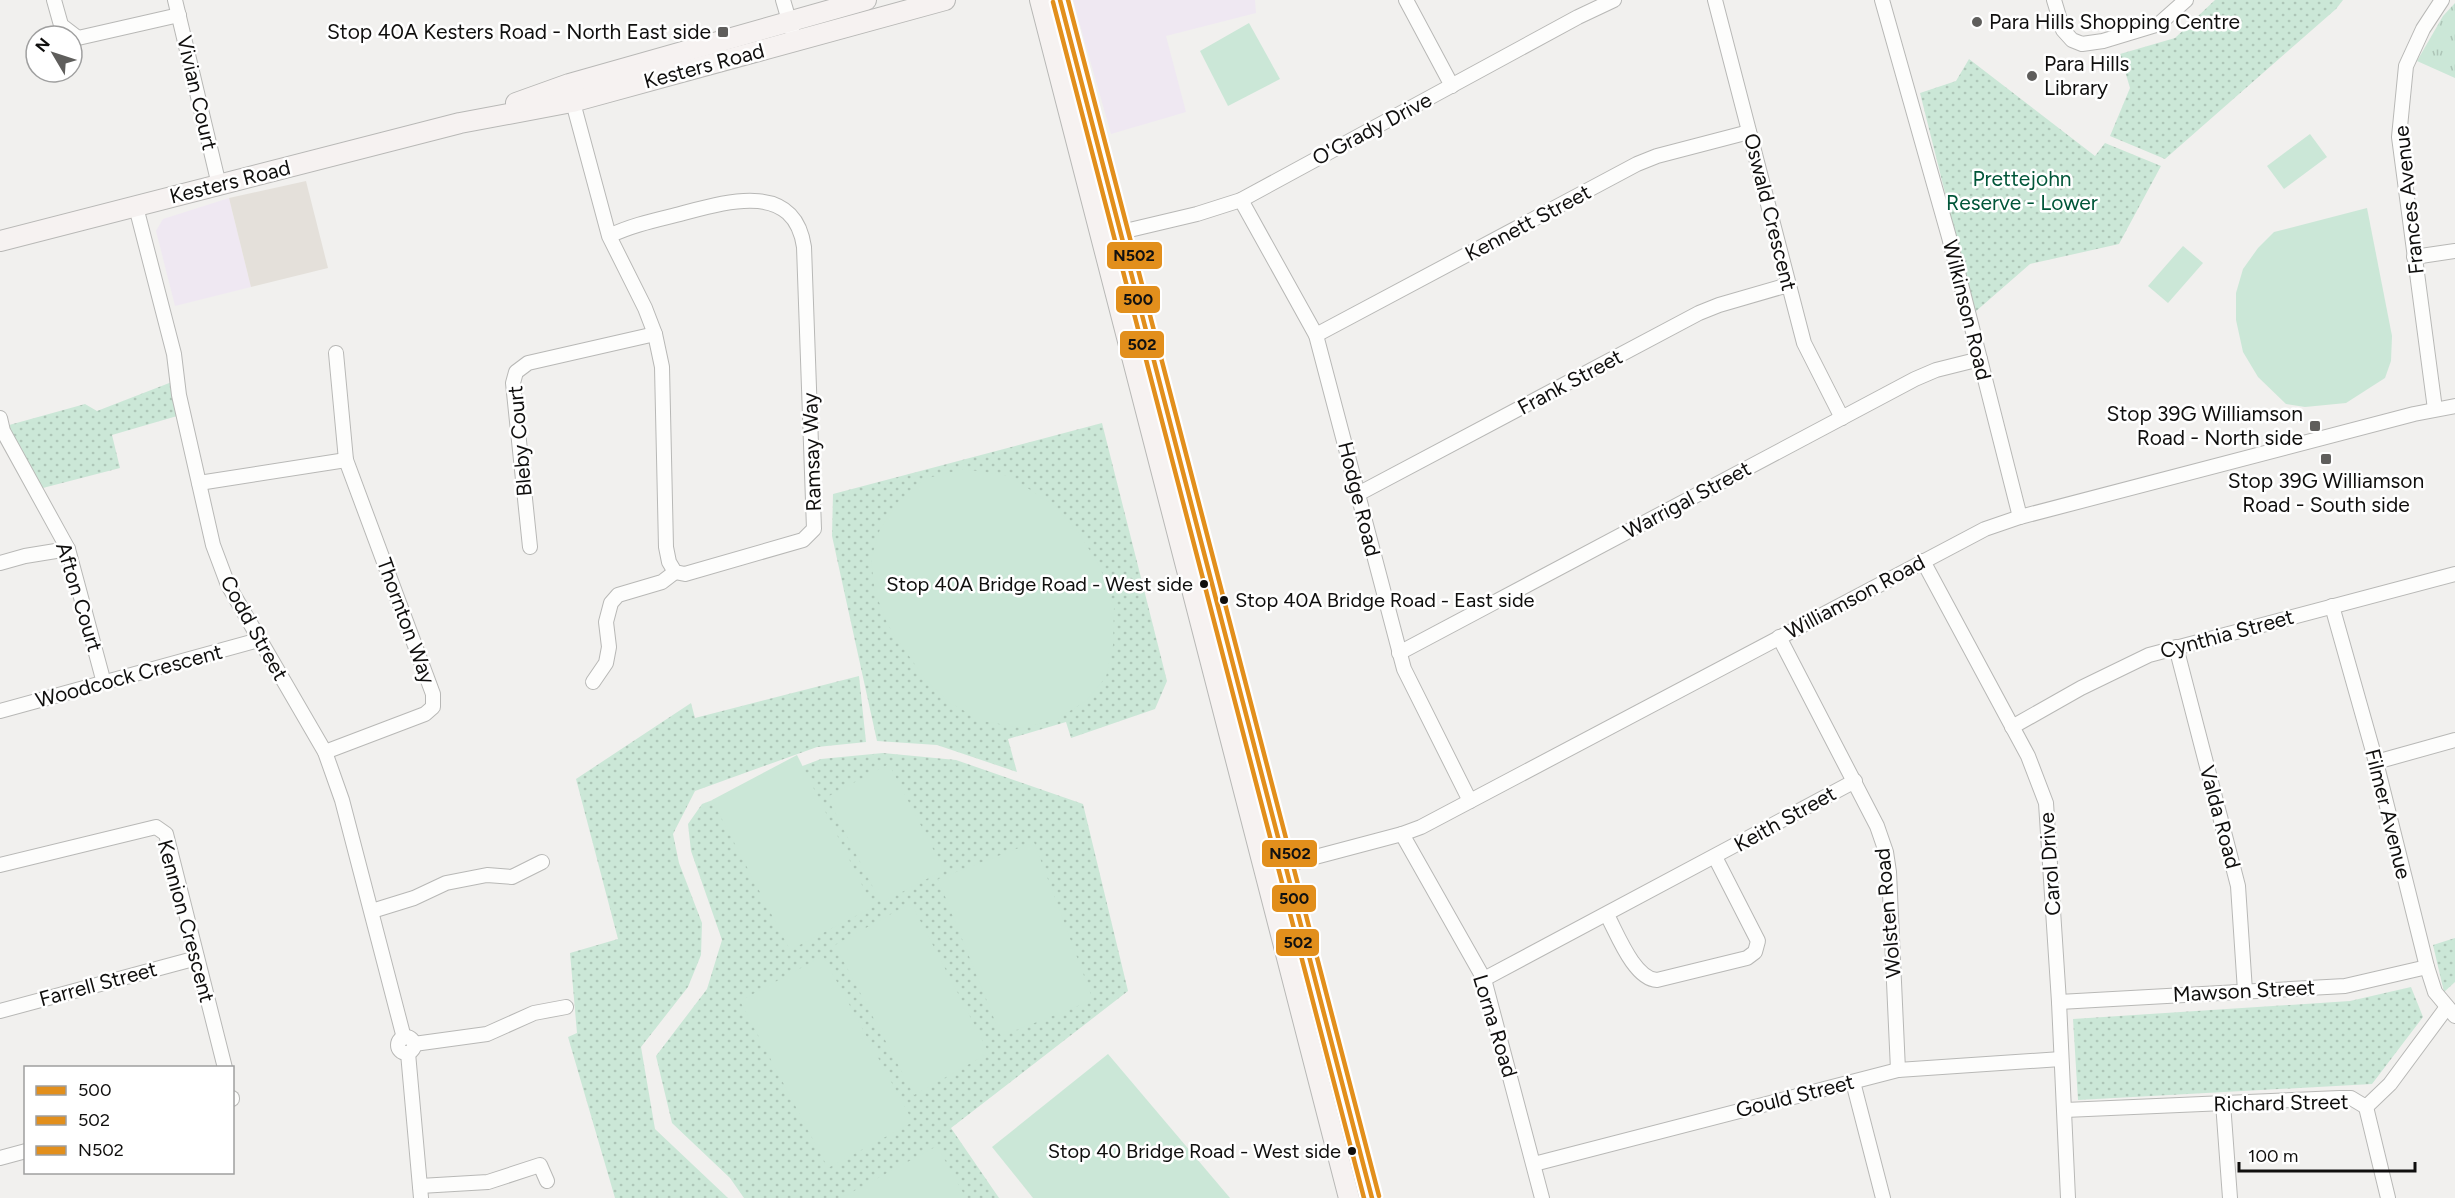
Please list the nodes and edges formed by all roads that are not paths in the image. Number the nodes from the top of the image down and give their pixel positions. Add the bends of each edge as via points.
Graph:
1 (54, 0) edge
2 (175, 0) edge
3 (783, 0) edge
4 (866, 0) edge
5 (945, 0) edge
6 (1040, 0) edge
7 (1060, 0) edge
8 (1406, 0) edge
9 (1614, 0) edge
10 (1715, 0) edge
11 (1882, 0) edge
12 (2054, 0) edge
13 (2186, 0) edge
14 (2442, 0) edge
15 (179, 15) junction
16 (788, 21) junction
17 (795, 41) junction
18 (1452, 86) junction
19 (570, 93) junction
20 (1749, 132) junction
21 (219, 185) junction
22 (1241, 200) junction
23 (136, 207) junction
24 (1121, 232) junction
25 (609, 236) junction
26 (1101, 238) junction
27 (0, 242) edge
28 (2455, 251) edge
29 (2414, 257) junction
30 (1788, 285) junction
31 (655, 334) junction
32 (1316, 335) junction
33 (336, 353) dead end
34 (1980, 359) junction
35 (2455, 406) edge
36 (2435, 409) junction
37 (0, 418) edge
38 (1842, 418) junction
39 (346, 460) junction
40 (199, 483) junction
41 (1358, 494) junction
42 (2020, 517) junction
43 (530, 547) dead end
44 (68, 549) junction
45 (1923, 561) junction
46 (0, 563) edge
47 (675, 572) junction
48 (2455, 574) edge
49 (2332, 606) junction
50 (1779, 637) junction
51 (259, 640) junction
52 (2176, 647) junction
53 (1399, 653) junction
54 (1234, 670) junction
55 (1215, 676) junction
56 (592, 682) dead end
57 (105, 683) junction
58 (0, 711) edge
59 (2012, 727) junction
60 (2455, 740) edge
61 (325, 752) junction
62 (2376, 762) junction
63 (1855, 781) junction
64 (1470, 801) junction
65 (1402, 834) junction
66 (1715, 857) junction
67 (542, 862) dead end
68 (0, 865) edge
69 (1285, 865) junction
70 (1263, 870) junction
71 (372, 911) junction
72 (1606, 915) junction
73 (197, 958) junction
74 (2427, 967) junction
75 (1484, 979) junction
76 (2245, 991) junction
77 (2059, 1002) junction
78 (566, 1007) dead end
79 (0, 1011) edge
80 (2451, 1011) edge
81 (409, 1045) junction
82 (1333, 1048) junction
83 (1311, 1054) junction
84 (2061, 1059) junction
85 (224, 1066) edge
86 (1898, 1070) junction
87 (1853, 1082) junction
88 (2223, 1103) junction
89 (2366, 1107) junction
90 (2065, 1110) junction
91 (24, 1152) edge
92 (0, 1158) edge
93 (1534, 1164) junction
94 (547, 1181) dead end
95 (420, 1192) edge
96 (1349, 1198) edge
97 (1372, 1198) edge
98 (1542, 1198) edge
99 (1883, 1198) edge
100 (2068, 1198) edge
101 (2230, 1198) edge
102 (2388, 1198) edge

1 - 15 street via 61,25 78,38
2 - 15 street, Vivian Court
3 - 16 street
4 - 16 main road, Kesters Road
5 - 17 main road, Kesters Road
6 - 26 main road
7 - 24 main road
8 - 18 street
9 - 18 street, O'Grady Drive
10 - 20 street, Oswald Crescent
11 - 34 street, Wilkinson Road
12 - 13 street via 2063,30 2082,44 2154,26
14 - 29 street, Frances Avenue via 2419,37 2403,75 2399,137
15 - 21 street, Vivian Court
16 - 17 street
16 - 19 main road, Kesters Road
17 - 19 main road, Kesters Road
18 - 22 street, O'Grady Drive
19 - 21 main road, Kesters Road
19 - 25 street
20 - 30 street, Oswald Crescent
20 - 32 street, Kennett Street via 1637,164
21 - 23 main road, Kesters Road
22 - 24 street, O'Grady Drive
22 - 32 street, Hodge Road
23 - 27 main road, Kesters Road
23 - 40 street, Codd Street via 174,354
24 - 26 main road
24 - 54 main road
25 - 31 street
25 - 47 street, Ramsay Way via 726,201 746,200 779,207 790,214 803,235 814,529 803,540 696,572
26 - 55 main road
28 - 29 street
29 - 36 street, Frances Avenue
30 - 38 street, Oswald Crescent via 1808,352
30 - 41 street, Frank Street via 1699,313
31 - 43 street, Bleby Court via 528,363 516,372 513,383
31 - 47 street via 662,367 666,547
32 - 41 street, Hodge Road
33 - 39 street, Thornton Way
34 - 38 street, Warrigal Street via 1926,374
34 - 42 street, Wilkinson Road
35 - 36 street, Williamson Road
36 - 42 street, Williamson Road
37 - 44 street, Afton Court via 3,431
38 - 53 street, Warrigal Street
39 - 40 street
39 - 61 street, Thornton Way via 433,694 433,707 425,714
40 - 51 street, Codd Street via 213,545 228,585
41 - 53 street, Hodge Road
42 - 45 street, Williamson Road via 1969,535
44 - 46 street
44 - 57 street, Afton Court
45 - 50 street, Williamson Road
45 - 59 street, Carol Drive
47 - 56 street via 662,582 618,595 611,603 606,622 606,663
48 - 49 street, Cynthia Street
49 - 52 street, Cynthia Street
49 - 62 street, Filmer Avenue
50 - 63 street, Wolsten Road
50 - 64 street, Williamson Road
51 - 57 street, Woodcock Crescent
51 - 61 street, Codd Street
52 - 59 street, Cynthia Street via 2135,661
52 - 76 street, Valda Road via 2238,886
53 - 64 street, Hodge Road via 1407,677
54 - 55 main road
54 - 69 main road
55 - 70 main road
57 - 58 street, Woodcock Crescent
59 - 77 street, Carol Drive via 2038,779 2048,811
60 - 62 street
61 - 71 street, Codd Street
62 - 74 street, Filmer Avenue
63 - 66 street, Keith Street
63 - 86 street, Wolsten Road via 1877,826 1887,861
64 - 65 street, Williamson Road
65 - 69 street, Williamson Road
65 - 75 street, Lorna Road
66 - 72 street, Keith Street
66 - 72 street, Keith Street via 1758,941 1755,952 1747,958 1649,980 1636,968
67 - 71 street via 512,877 487,875 446,883
68 - 73 street, Kennion Crescent via 156,827 166,834
69 - 70 main road
69 - 82 main road
70 - 83 main road
71 - 81 street, Codd Street
72 - 75 street, Keith Street
73 - 79 street, Farrell Street
73 - 85 street, Kennion Crescent
74 - 76 street, Mawson Street via 2345,986
74 - 80 street, Filmer Avenue via 2435,992
75 - 93 street, Lorna Road
76 - 77 street, Mawson Street
77 - 84 street, Carol Drive
78 - 81 street via 534,1013 487,1034
80 - 89 street, Richard Street
81 - 95 street, Codd Street
82 - 83 main road
82 - 97 main road
83 - 96 main road
84 - 86 street, Gould Street
84 - 90 street, Carol Drive
86 - 87 street, Gould Street
87 - 93 street, Gould Street
87 - 99 street
88 - 89 street, Richard Street via 2351,1098
88 - 90 street, Richard Street
88 - 101 street
89 - 102 street
90 - 100 street, Carol Drive
91 - 92 street
93 - 98 street, Lorna Road
94 - 95 street via 540,1165 488,1182

